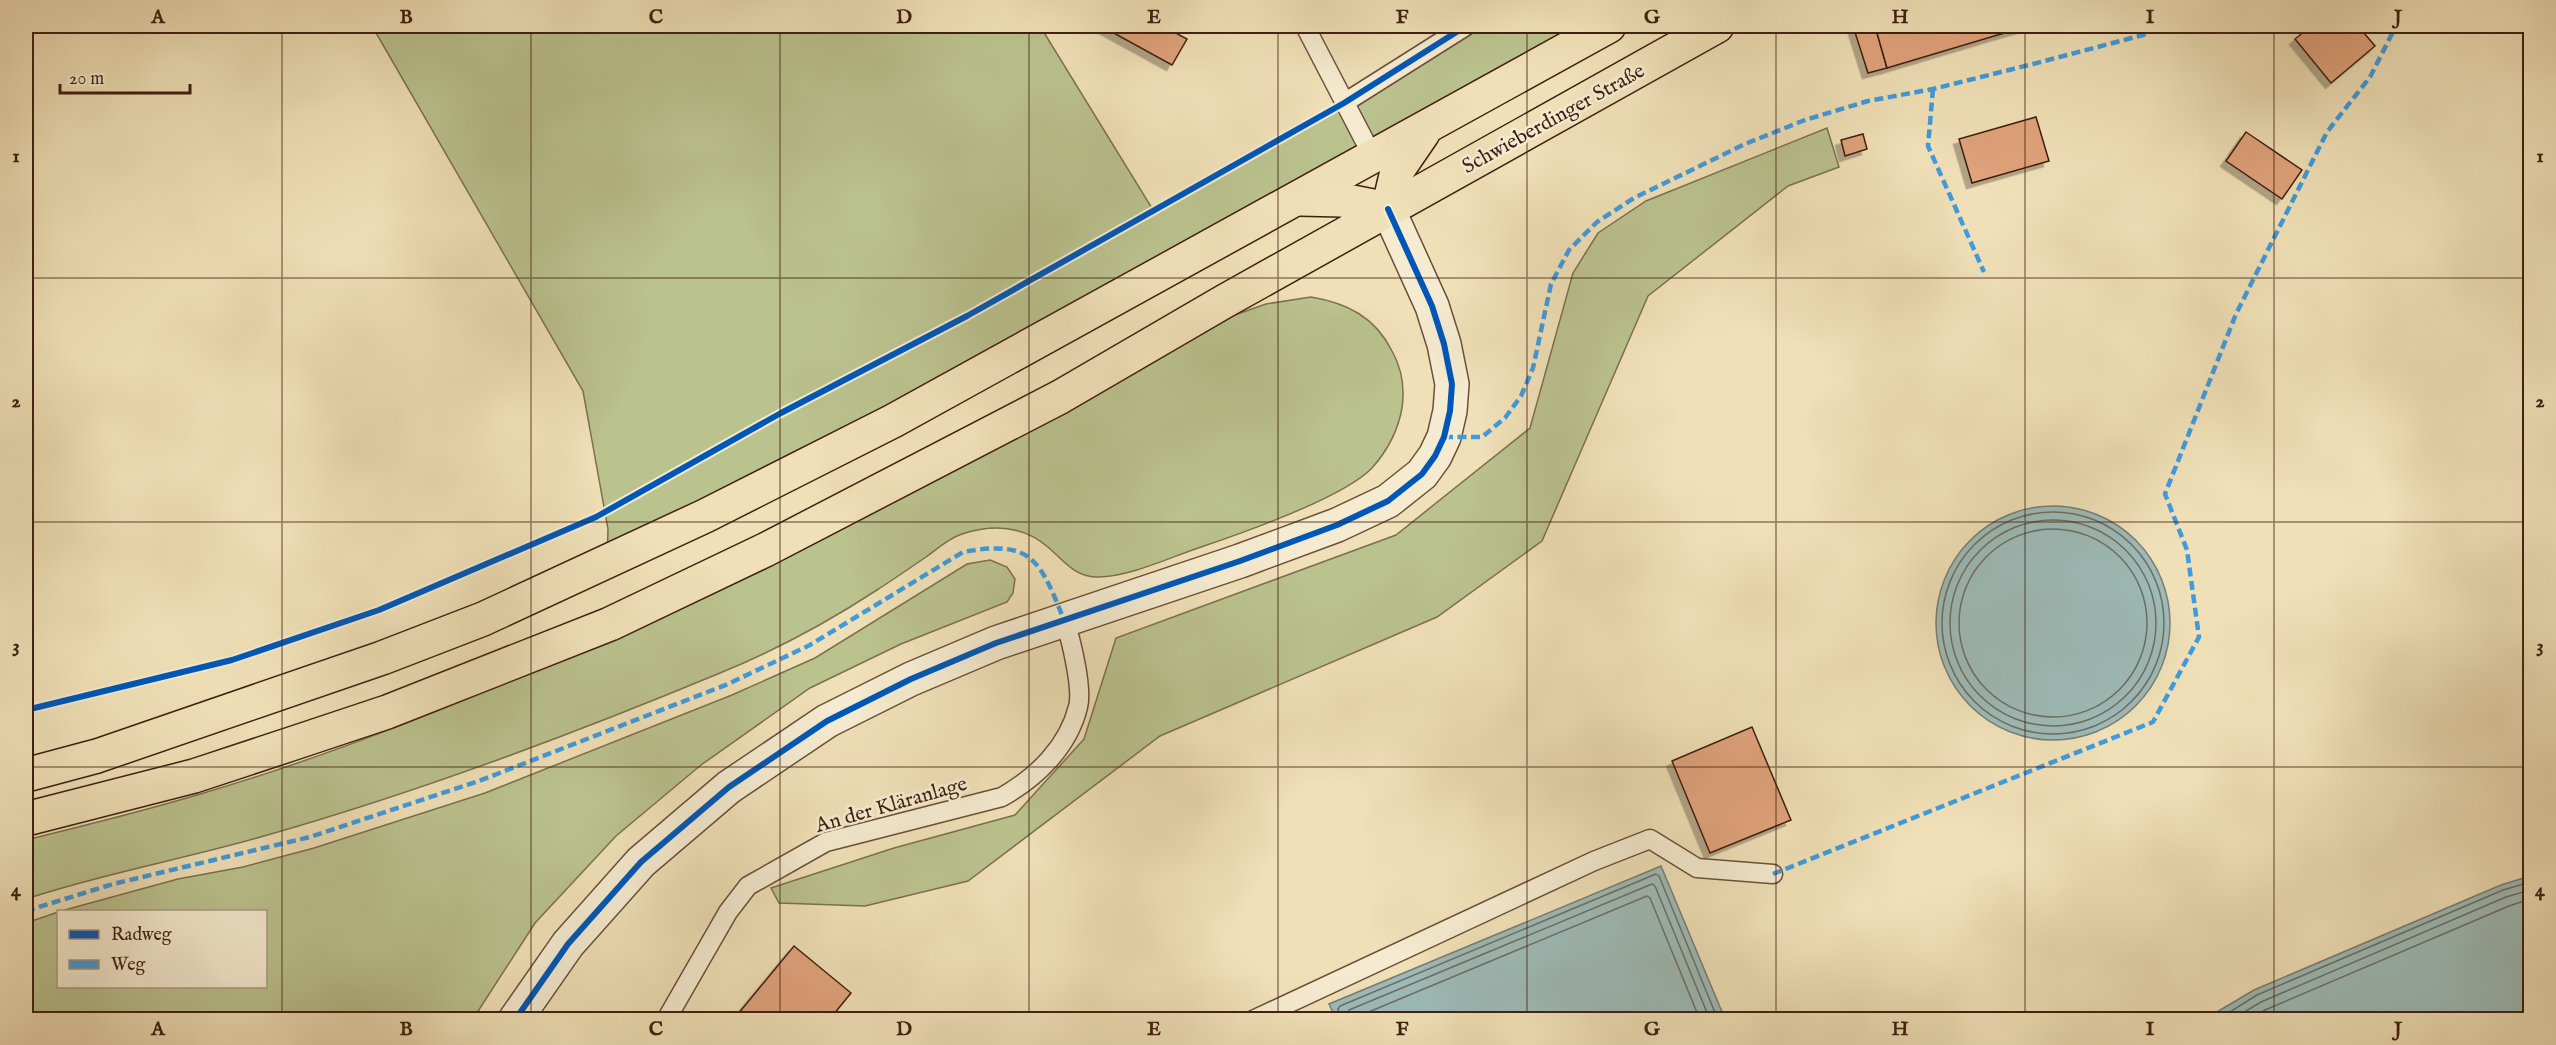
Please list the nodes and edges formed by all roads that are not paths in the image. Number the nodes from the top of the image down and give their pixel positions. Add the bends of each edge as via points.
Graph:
1 (1305, 26) edge
2 (1466, 26) edge
3 (1609, 26) edge
4 (1717, 26) edge
5 (1344, 103) junction
6 (1426, 128) junction
7 (1373, 157) junction
8 (1298, 199) junction
9 (1388, 209) junction
10 (1064, 620) junction
11 (26, 775) edge
12 (26, 819) edge
13 (1773, 874) dead end
14 (515, 1020) edge
15 (666, 1020) edge
16 (1253, 1020) edge

1 - 5 lane
2 - 5 lane
3 - 6 main road
4 - 9 main road, Schwieberdinger Straße
5 - 7 lane
6 - 7 main road
6 - 9 main road via 1397,171
7 - 8 main road
8 - 9 main road via 1342,200
8 - 11 main road via 893,421 705,516 483,619 188,726
9 - 10 street via 1432,306 1452,384 1444,437 1422,474 1388,501 1336,525
9 - 12 main road, Schwieberdinger Straße via 1060,397 765,550 610,624 398,708 283,747 194,776
10 - 14 street via 996,643 911,679 827,721 729,787 641,862 568,944
10 - 15 lane, An der Kläranlage via 1073,643 1079,705 1065,738 1043,768 1002,797 826,842 748,886 728,912
13 - 16 lane via 1697,868 1650,839 1594,861

